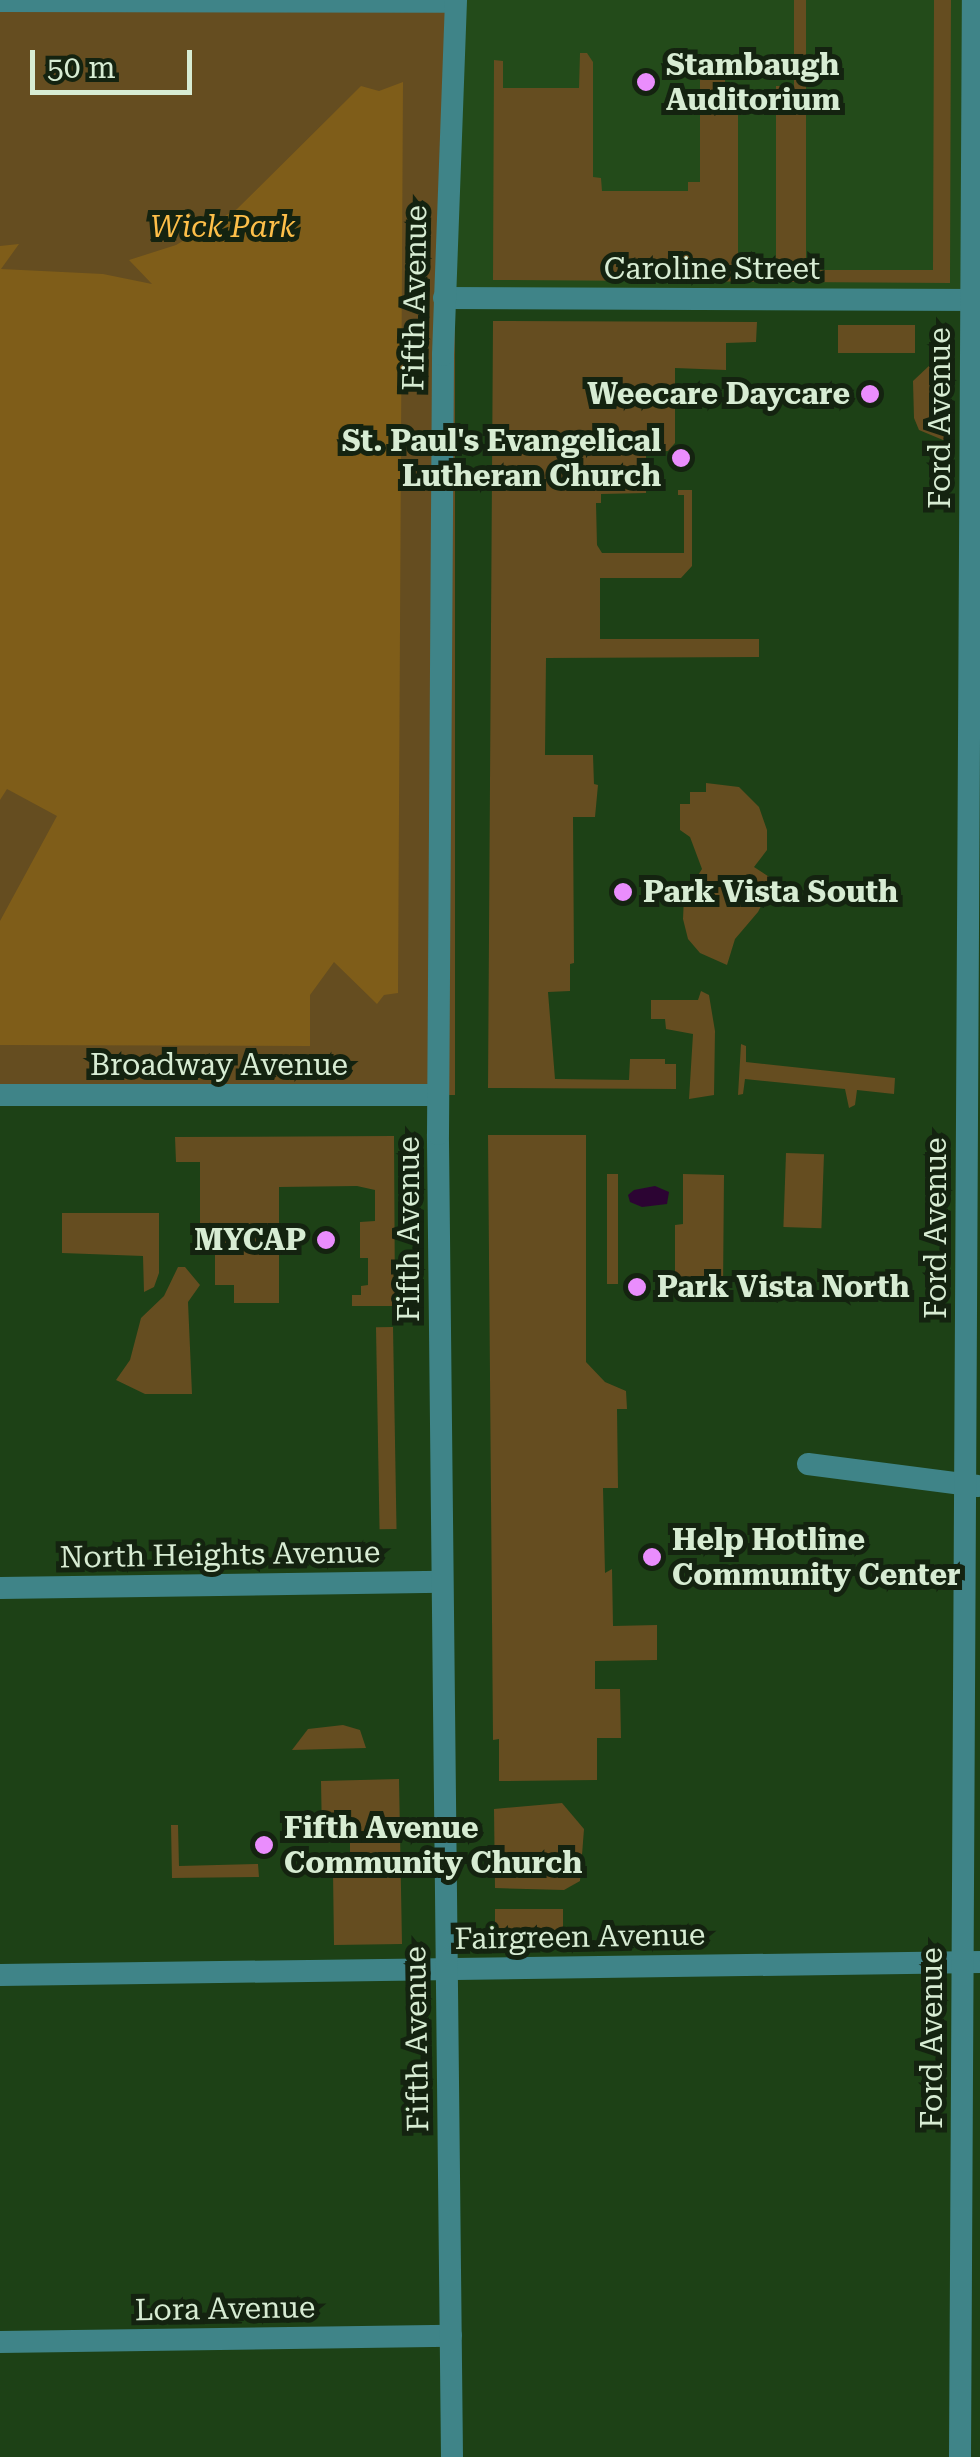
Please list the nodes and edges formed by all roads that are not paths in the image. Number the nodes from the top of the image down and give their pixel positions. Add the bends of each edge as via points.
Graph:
1 (60, 0) edge
2 (973, 0) edge
3 (0, 1) edge
4 (456, 1) edge
5 (444, 298) junction
6 (976, 300) edge
7 (974, 846) edge
8 (0, 1095) edge
9 (438, 1095) junction
10 (973, 1136) edge
11 (808, 1464) dead end
12 (972, 1485) edge
13 (442, 1582) junction
14 (0, 1588) edge
15 (971, 1963) edge
16 (446, 1969) junction
17 (0, 1975) edge
18 (970, 2319) edge
19 (451, 2336) junction
20 (0, 2342) edge
21 (452, 2457) edge
22 (960, 2457) edge

1 - 3 street
1 - 4 street
2 - 6 street, Ford Avenue
4 - 5 street, Fifth Avenue
5 - 6 street, Caroline Street
5 - 9 street, Fifth Avenue
6 - 7 street, Ford Avenue
7 - 10 street, Ford Avenue
8 - 9 street, Broadway Avenue
9 - 13 street, Fifth Avenue
10 - 12 street, Ford Avenue
11 - 12 street
12 - 15 street, Ford Avenue
13 - 14 street, North Heights Avenue
13 - 16 street, Fifth Avenue
15 - 16 street, Fairgreen Avenue
15 - 18 street, Ford Avenue
16 - 17 street, Fairgreen Avenue
16 - 19 street, Fifth Avenue
18 - 22 street, Ford Avenue
19 - 20 street, Lora Avenue
19 - 21 street, Fifth Avenue

